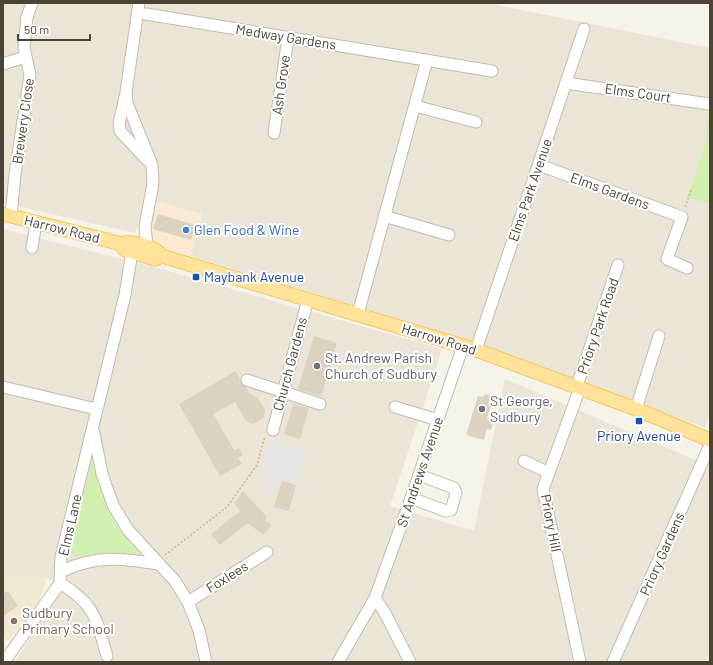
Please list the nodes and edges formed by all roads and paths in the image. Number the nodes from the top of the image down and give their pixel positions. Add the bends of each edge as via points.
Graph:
1 (32, 3) edge
2 (139, 3) edge
3 (146, 14) dead end
4 (584, 29) dead end
5 (288, 38) junction
6 (26, 57) junction
7 (427, 60) junction
8 (3, 64) edge
9 (492, 71) dead end
10 (566, 83) junction
11 (126, 92) junction
12 (709, 104) edge
13 (415, 106) junction
14 (476, 122) dead end
15 (274, 133) dead end
16 (152, 165) junction
17 (539, 165) junction
18 (692, 188) dead end
19 (7, 215) edge
20 (384, 216) junction
21 (682, 217) junction
22 (36, 223) junction
23 (145, 226) junction
24 (449, 235) dead end
25 (127, 246) junction
26 (147, 247) junction
27 (32, 248) dead end
28 (162, 256) junction
29 (618, 265) dead end
30 (687, 268) dead end
31 (308, 299) junction
32 (358, 314) junction
33 (659, 336) dead end
34 (462, 346) junction
35 (476, 350) junction
36 (247, 380) dead end
37 (3, 387) edge
38 (579, 387) junction
39 (283, 391) junction
40 (320, 404) dead end
41 (395, 406) dead end
42 (96, 409) junction
43 (636, 409) junction
44 (438, 420) junction
45 (93, 429) junction
46 (273, 430) joint
47 (710, 440) edge
48 (710, 445) edge
49 (524, 461) dead end
50 (548, 473) junction
51 (419, 475) junction
52 (411, 498) junction
53 (267, 552) dead end
54 (158, 564) junction
55 (62, 571) junction
56 (60, 583) junction
57 (375, 598) junction
58 (188, 602) junction
59 (107, 656) dead end
60 (4, 662) edge
61 (206, 662) edge
62 (338, 662) edge
63 (410, 662) edge
64 (580, 662) edge
65 (613, 662) edge

1 - 6 street, Brewery Close via 27,17 24,47
2 - 11 street
3 - 5 street, Medway Gardens
4 - 10 street, Elms Park Avenue
5 - 7 street, Medway Gardens
5 - 15 street, Ash Grove
6 - 8 street
6 - 19 street, Brewery Close via 30,75
7 - 9 street, Medway Gardens
7 - 13 street
10 - 12 street, Elms Court
10 - 17 street, Elms Park Avenue
11 - 16 street via 127,103
11 - 16 street via 119,124 120,131
13 - 14 street
13 - 20 street
16 - 23 street via 153,184
17 - 21 street, Elms Gardens
17 - 35 street, Elms Park Avenue
18 - 21 path
19 - 22 main road, Harrow Road
20 - 24 street
20 - 32 street
21 - 30 street via 666,259
22 - 25 main road, Harrow Road
22 - 27 street
23 - 25 street
23 - 26 street
25 - 26 main road, Harrow Road
25 - 28 main road, Harrow Road via 155,259
25 - 42 street, Elms Lane via 125,295
26 - 28 main road, Harrow Road via 158,250
28 - 31 main road, Harrow Road
29 - 38 street, Priory Park Road
31 - 32 main road, Harrow Road
31 - 39 street, Church Gardens
32 - 34 main road, Harrow Road
33 - 43 street
34 - 35 main road, Harrow Road
34 - 44 street, St Andrews Avenue
35 - 38 main road, Harrow Road
36 - 39 street
37 - 42 street
38 - 43 main road, Harrow Road
38 - 50 street, Priory Hill
39 - 40 street
39 - 46 street, Church Gardens
41 - 44 street
42 - 45 street, Elms Lane
43 - 47 main road, Harrow Road
44 - 51 street, St Andrews Avenue
45 - 54 street, Elms Lane via 102,474 113,505 128,530
45 - 55 street, Elms Lane via 61,557
46 - 54 path via 266,435 258,465 227,507 165,555
48 - 65 street, Priory Gardens
49 - 50 street
50 - 64 street, Priory Hill via 543,489
51 - 52 street, St Andrews Avenue
51 - 52 street via 454,488 456,493 451,510 446,511
52 - 57 street, St Andrews Avenue
53 - 58 street, Foxlees
54 - 55 street, Elms Lane via 117,558 99,559 80,563
54 - 58 street, Elms Lane via 175,582
55 - 56 street
56 - 59 street via 87,603 94,614
56 - 60 street
57 - 62 street, St Andrews Avenue
57 - 63 street
58 - 61 street, Elms Lane via 199,630

